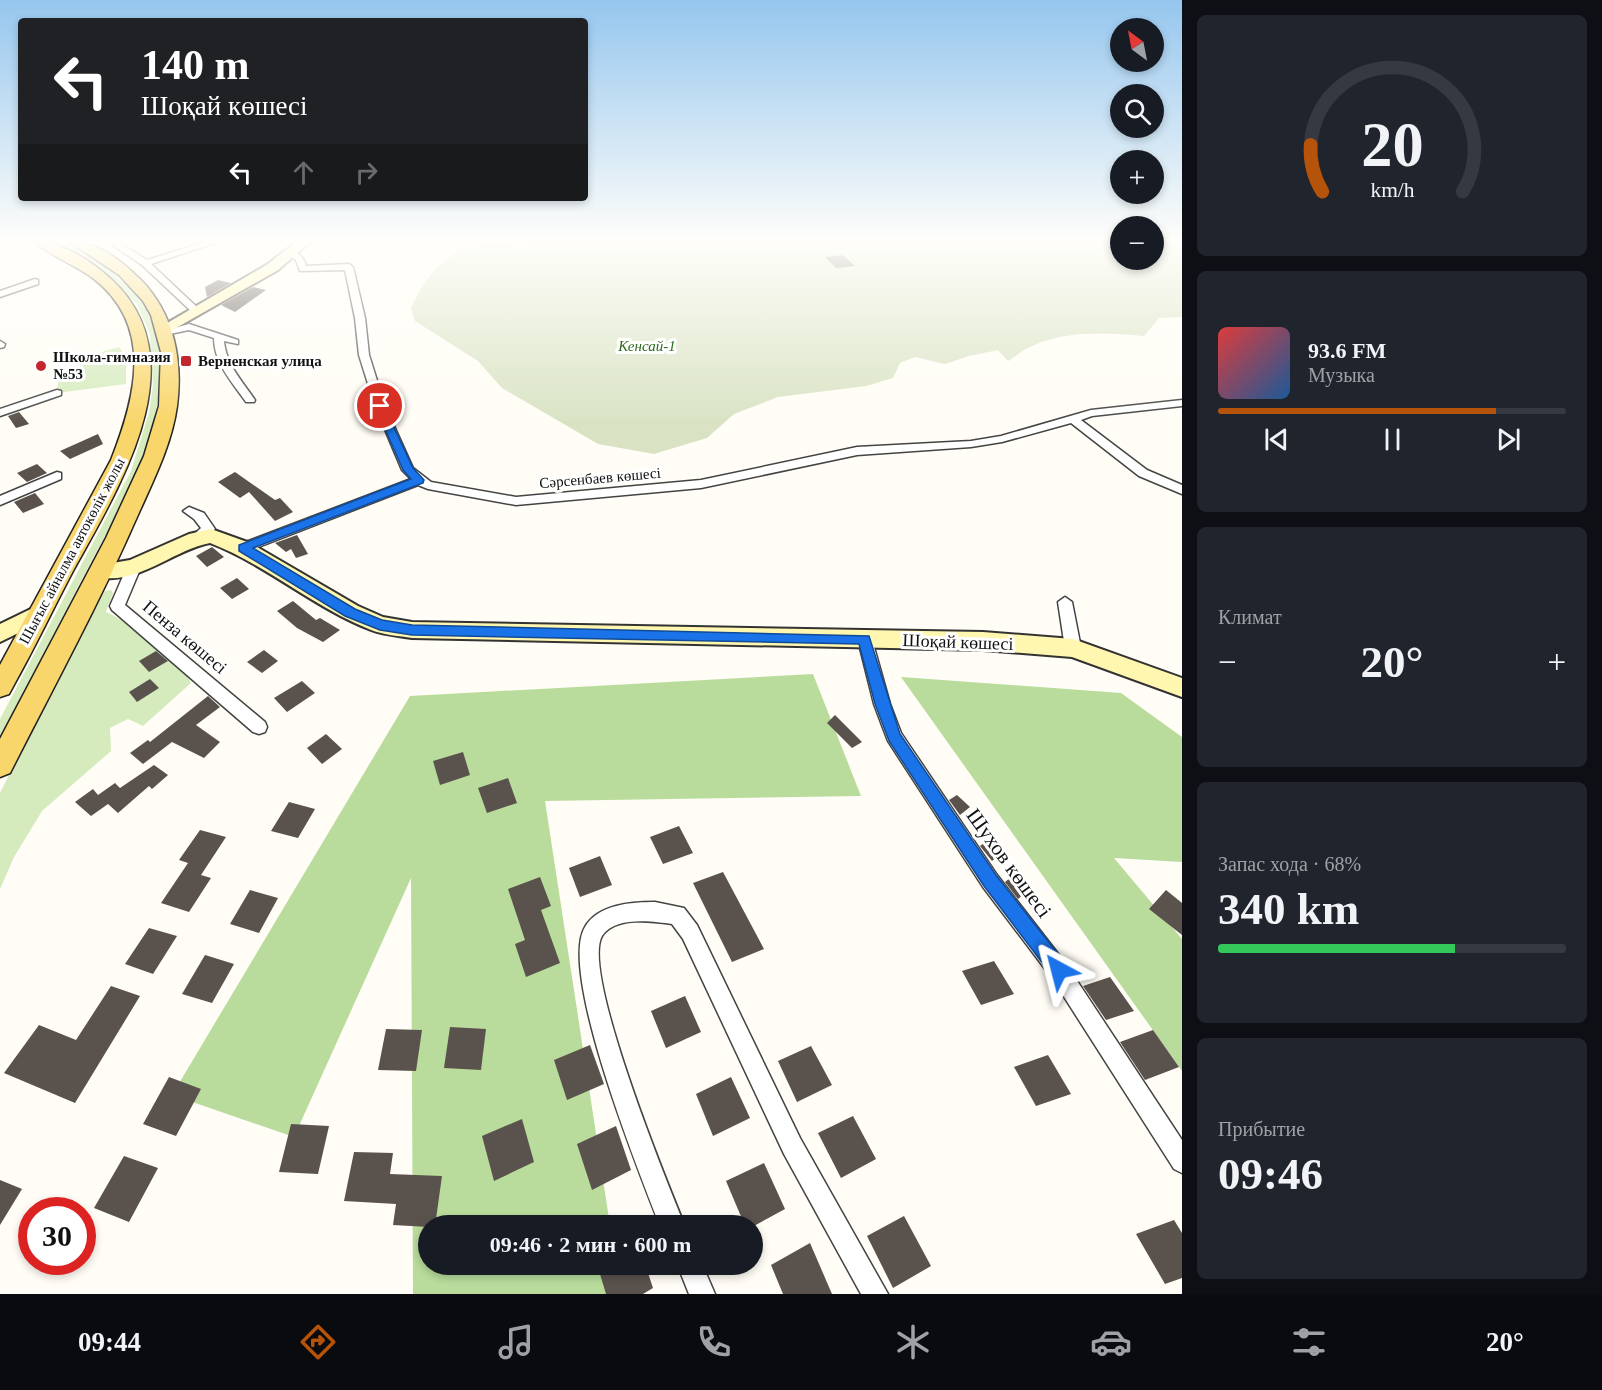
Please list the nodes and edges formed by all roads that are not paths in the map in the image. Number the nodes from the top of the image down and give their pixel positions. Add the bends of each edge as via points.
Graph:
1 (123, 302) edge
2 (151, 302) edge
3 (187, 302) edge
4 (210, 302) edge
5 (356, 302) edge
6 (196, 311) junction
7 (165, 331) junction
8 (219, 336) junction
9 (235, 342) dead end
10 (57, 393) dead end
11 (250, 400) dead end
12 (1182, 403) edge
13 (0, 413) edge
14 (1073, 419) junction
15 (57, 476) dead end
16 (419, 480) junction
17 (1182, 490) edge
18 (0, 501) edge
19 (189, 511) dead end
20 (196, 539) junction
21 (243, 548) junction
22 (134, 567) junction
23 (102, 571) junction
24 (1065, 602) dead end
25 (39, 613) junction
26 (0, 634) edge
27 (865, 639) junction
28 (1073, 648) junction
29 (1, 679) edge
30 (1182, 688) edge
31 (259, 727) dead end
32 (0, 765) edge
33 (1182, 1161) edge
34 (669, 1215) edge
35 (694, 1275) edge
36 (702, 1294) edge
37 (875, 1294) edge

1 - 25 main road, Шығыс айналма автокөлік жолы via 139,332 143,364 138,413 116,472
2 - 7 main road
3 - 6 street
4 - 6 street
5 - 16 street via 364,355 380,406 408,470
6 - 7 street
7 - 8 street via 189,327
7 - 23 main road via 169,352 168,407 148,468
8 - 9 street
8 - 11 street via 222,359
10 - 13 street
12 - 14 street, Сәрсенбаев көшесі via 1091,413
14 - 16 street, Сәрсенбаев көшесі via 1002,439 857,451 701,484 637,490 516,501
14 - 17 street via 1143,473
15 - 18 street
16 - 21 street
19 - 20 street via 199,516 208,529
20 - 21 street, Шоқай көшесі via 211,536
20 - 22 street
21 - 27 street, Шоқай көшесі via 350,612 380,625 412,630
22 - 23 street
22 - 31 street, Пенза көшесі via 117,606
23 - 32 main road
24 - 28 street
25 - 26 street
25 - 29 main road, Шығыс айналма автокөлік жолы
27 - 28 street, Шоқай көшесі via 982,640
27 - 33 street, Шухов көшесі via 894,736 990,880 1059,970
28 - 30 street, Шоқай көшесі
34 - 37 street via 618,1074 588,956 592,934 610,917 652,910 677,915 690,932 792,1146
35 - 36 street

